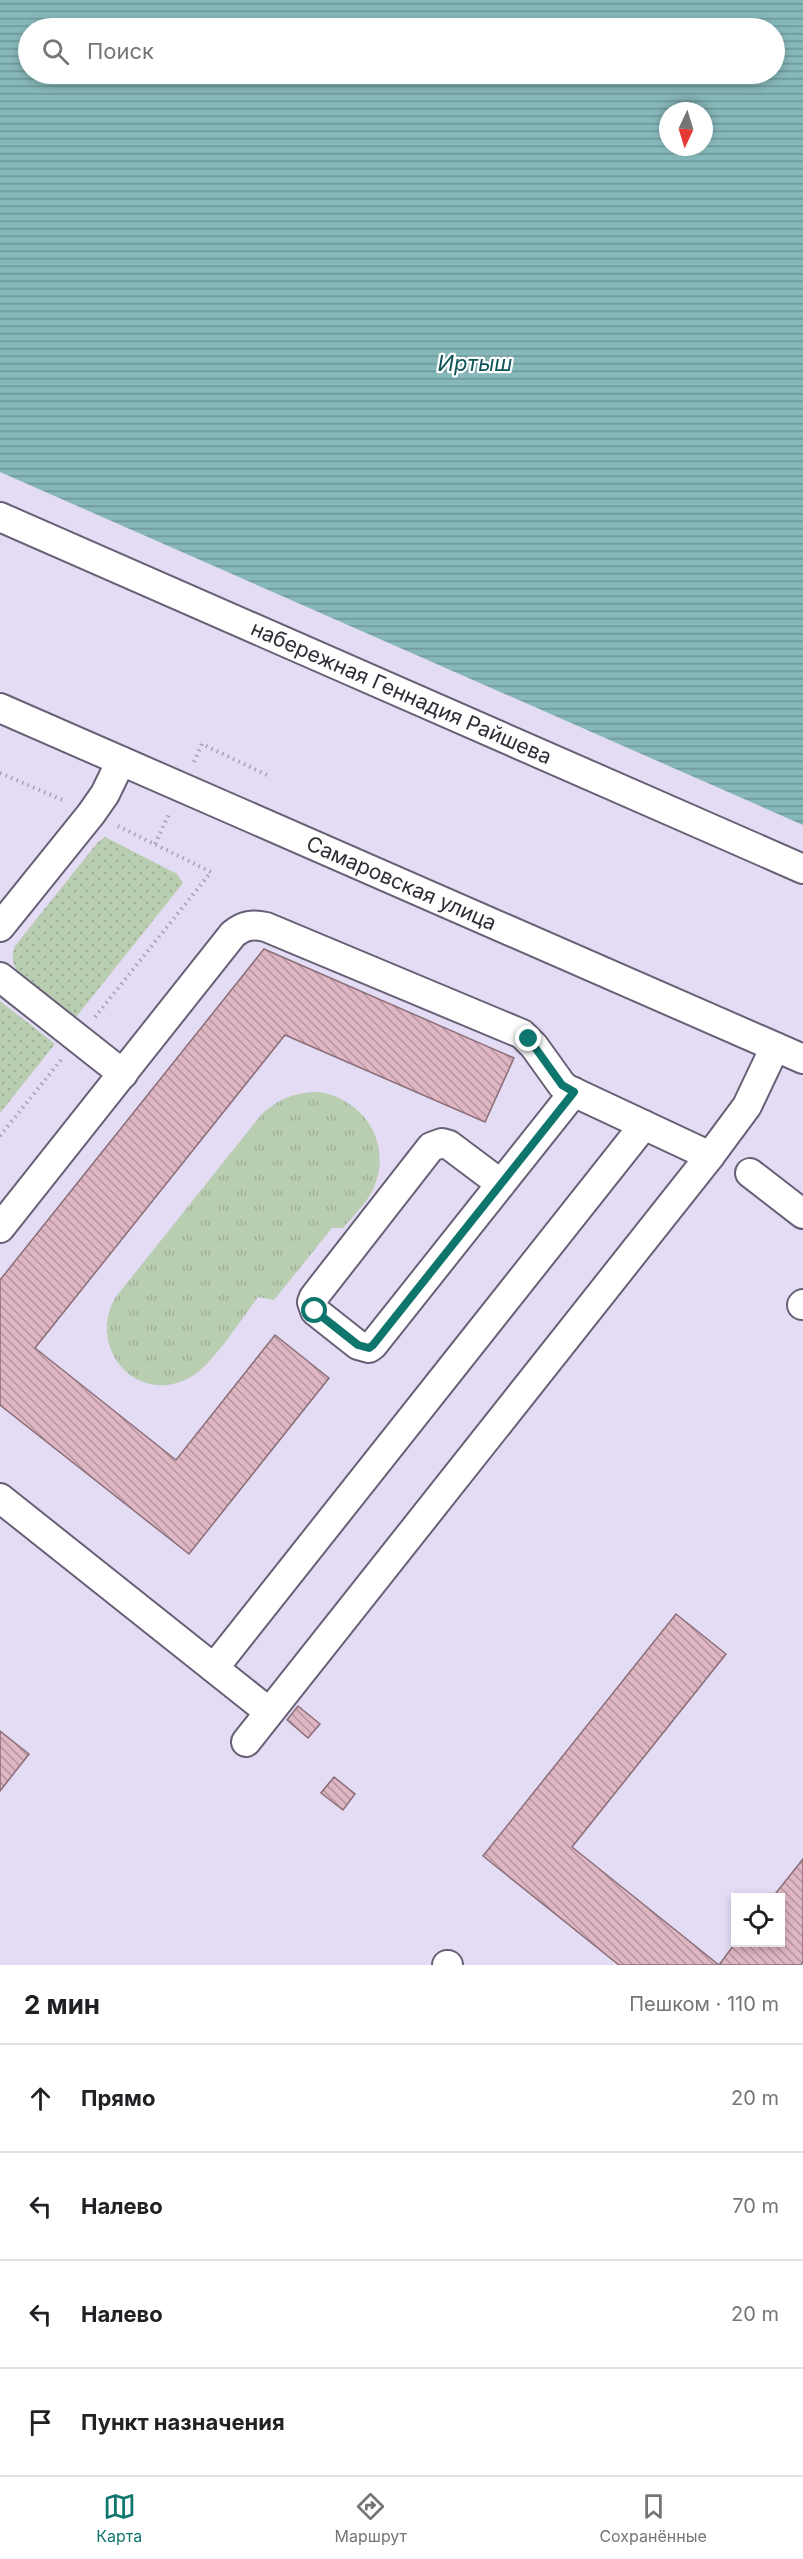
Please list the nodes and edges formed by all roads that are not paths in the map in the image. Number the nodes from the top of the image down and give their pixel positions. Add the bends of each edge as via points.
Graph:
1 (0, 517) edge
2 (0, 708) edge
3 (121, 761) junction
4 (803, 869) edge
5 (0, 927) edge
6 (0, 977) edge
7 (775, 1047) junction
8 (803, 1059) edge
9 (123, 1074) junction
10 (574, 1092) junction
11 (645, 1125) junction
12 (710, 1156) junction
13 (750, 1173) dead end
14 (501, 1184) junction
15 (803, 1214) edge
16 (0, 1228) edge
17 (0, 1498) edge
18 (214, 1668) junction
19 (269, 1712) junction
20 (246, 1742) dead end

1 - 4 street, набережная Геннадия Райшева
2 - 3 street, Самаровская улица
3 - 5 street via 92,813
3 - 7 street, Самаровская улица
6 - 9 street
7 - 8 street, Самаровская улица
7 - 12 street via 747,1106
9 - 10 street via 233,934 253,925 266,927 522,1034 562,1085
9 - 16 street
10 - 11 street
10 - 14 street
11 - 12 street
11 - 18 street
12 - 19 street
13 - 15 street
14 - 14 street via 448,1145 437,1143 431,1147 314,1297 315,1311 358,1345 369,1348
17 - 18 street
18 - 19 street
19 - 20 street

